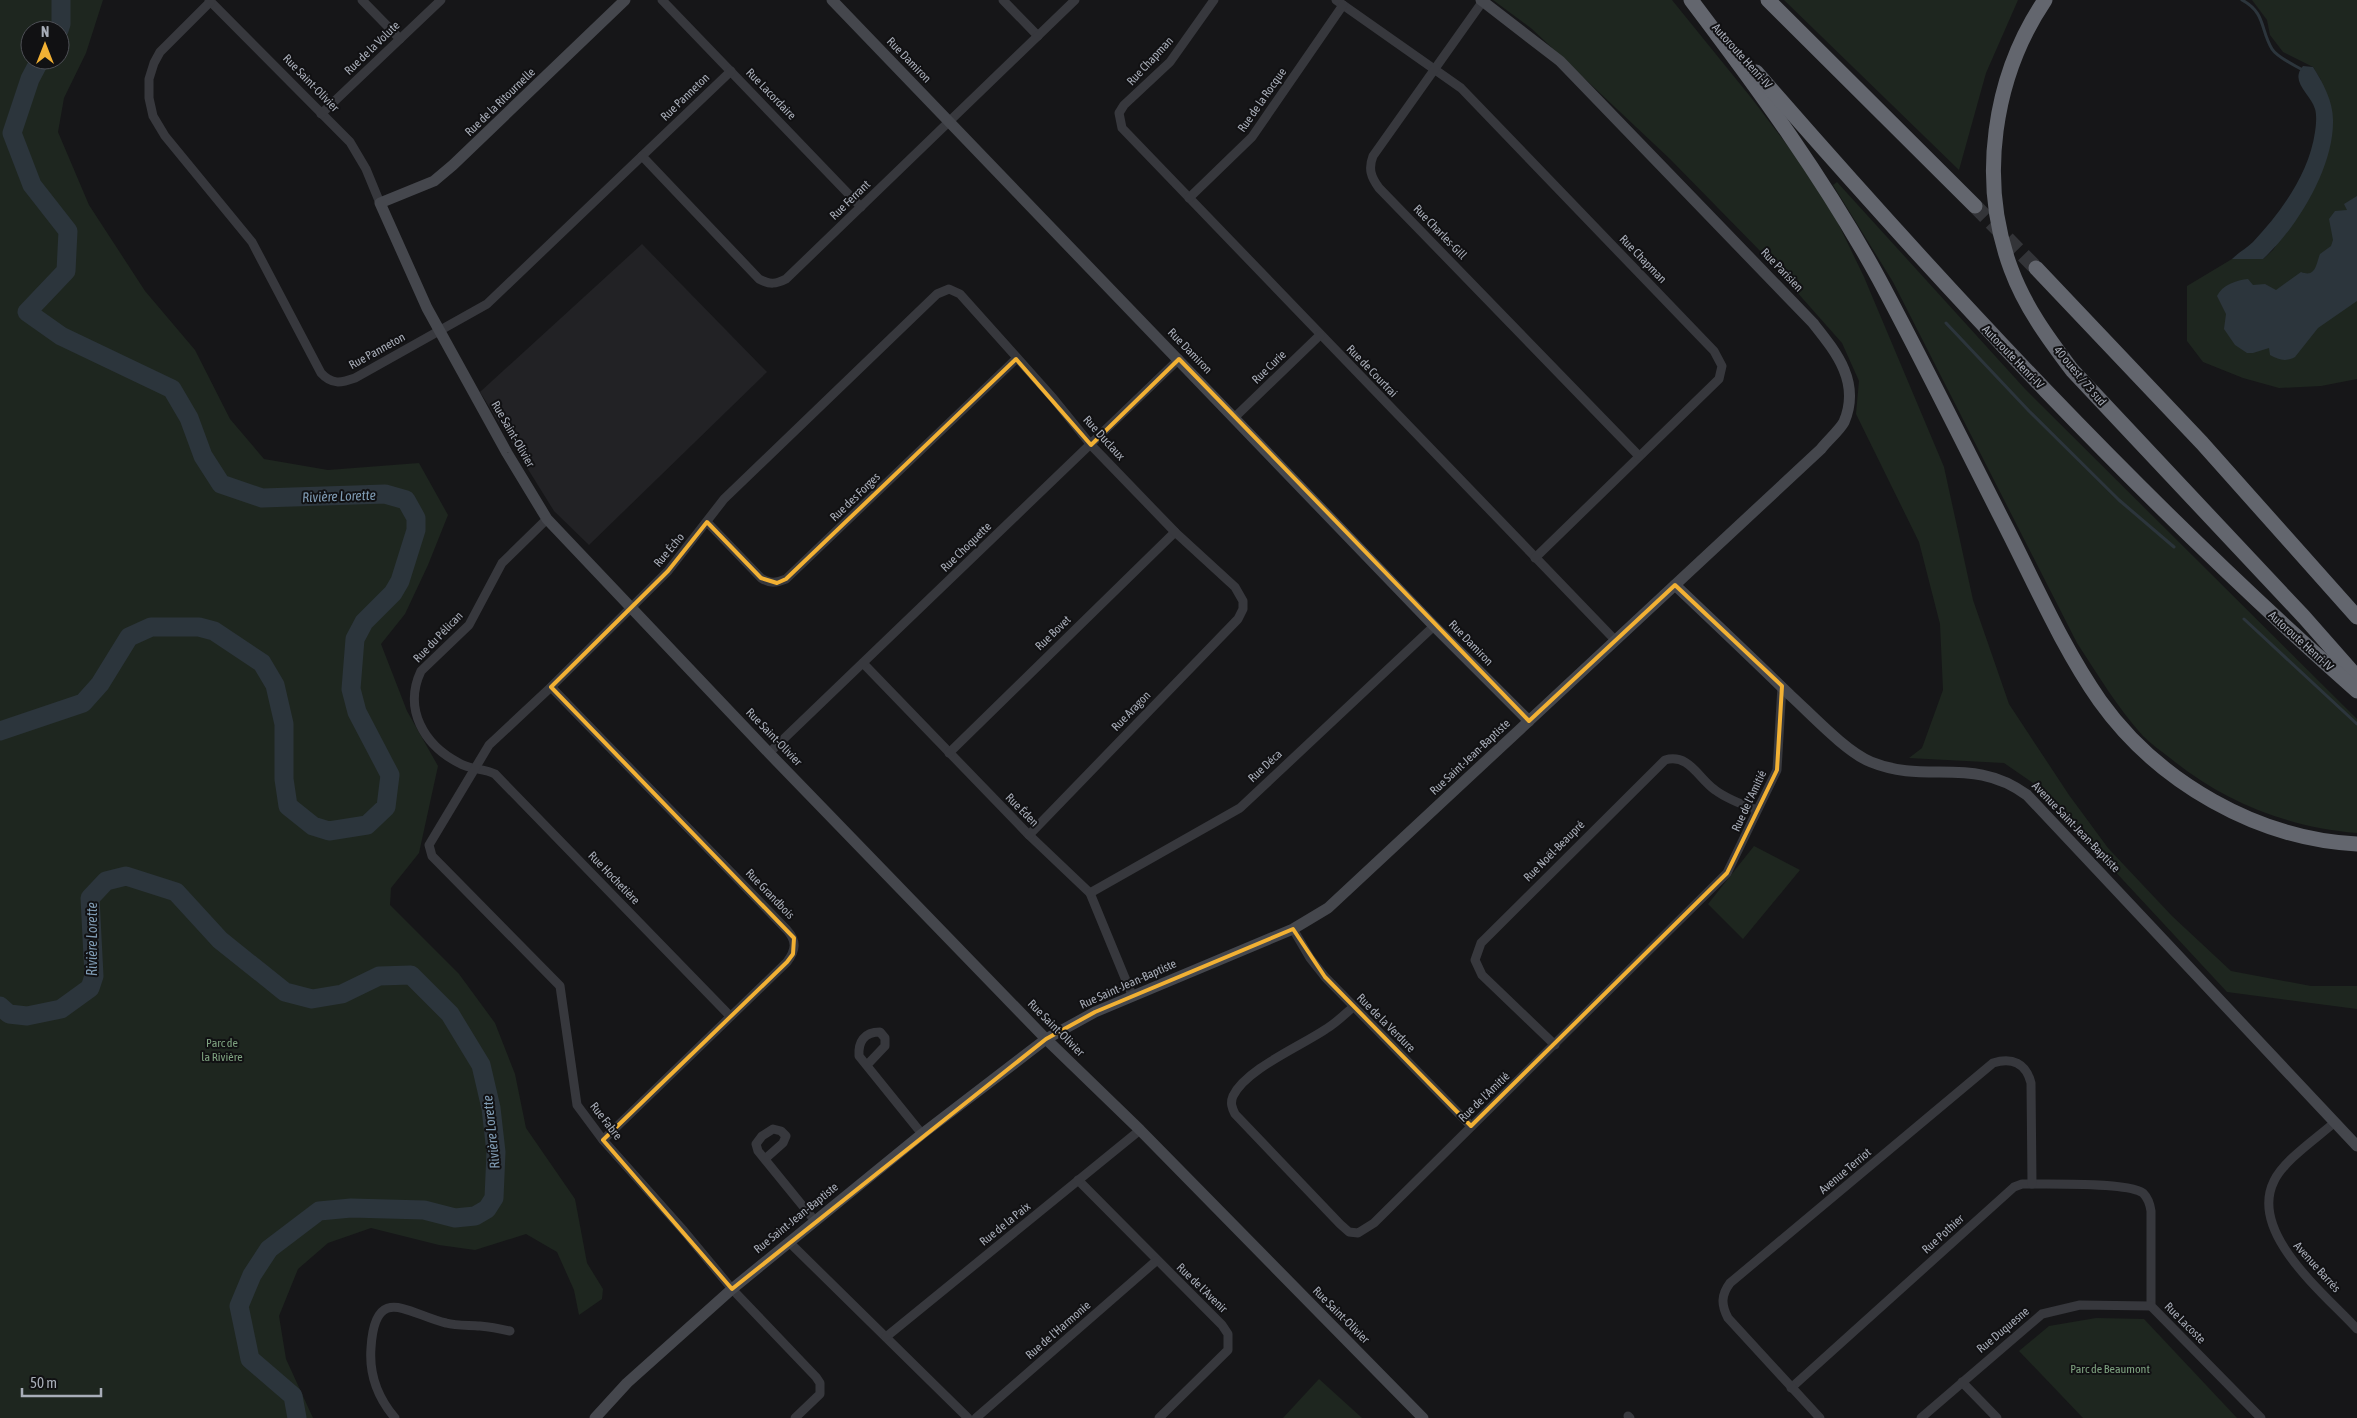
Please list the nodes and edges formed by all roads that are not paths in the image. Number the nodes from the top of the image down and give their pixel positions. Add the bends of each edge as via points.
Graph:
1 (362, 0) edge
2 (441, 0) edge
3 (625, 0) edge
4 (662, 0) edge
5 (832, 0) edge
6 (1003, 0) edge
7 (1075, 0) edge
8 (1214, 0) edge
9 (1692, 0) edge
10 (1768, 0) edge
11 (2045, 0) edge
12 (210, 1) edge
13 (1482, 1) edge
14 (1340, 3) edge
15 (1038, 36) junction
16 (400, 39) junction
17 (731, 71) junction
18 (1434, 71) junction
19 (1119, 113) joint
20 (321, 114) junction
21 (948, 120) junction
22 (642, 156) junction
23 (1189, 198) junction
24 (380, 203) junction
25 (1975, 206) tunnel mouth
26 (861, 207) junction
27 (2036, 268) tunnel mouth
28 (949, 289) joint
29 (439, 331) junction
30 (1320, 335) junction
31 (1016, 359) junction
32 (1179, 359) junction
33 (1235, 417) junction
34 (1091, 445) junction
35 (1639, 456) junction
36 (547, 519) junction
37 (707, 522) junction
38 (1175, 532) junction
39 (1535, 558) junction
40 (1675, 585) junction
41 (1243, 601) joint
42 (633, 607) junction
43 (2357, 617) edge
44 (1434, 626) junction
45 (1615, 640) junction
46 (863, 663) junction
47 (2357, 677) edge
48 (1782, 686) junction
49 (551, 687) junction
50 (2357, 691) edge
51 (1529, 721) junction
52 (770, 753) junction
53 (949, 753) junction
54 (473, 770) junction
55 (1757, 810) junction
56 (1029, 835) junction
57 (2357, 844) edge
58 (428, 845) joint
59 (1090, 893) junction
60 (1294, 929) junction
61 (1132, 995) junction
62 (1353, 1008) junction
63 (730, 1016) junction
64 (1046, 1039) junction
65 (1555, 1045) junction
66 (867, 1065) dead end
67 (2335, 1122) junction
68 (1471, 1126) junction
69 (1140, 1130) junction
70 (922, 1134) junction
71 (603, 1140) junction
72 (2357, 1146) edge
73 (765, 1159) dead end
74 (1078, 1180) junction
75 (2032, 1184) junction
76 (2143, 1193) joint
77 (815, 1221) junction
78 (789, 1242) junction
79 (1156, 1261) junction
80 (732, 1289) junction
81 (2150, 1306) junction
82 (2357, 1329) edge
83 (510, 1331) dead end
84 (886, 1337) junction
85 (1962, 1382) junction
86 (1792, 1388) junction
87 (395, 1418) edge
88 (595, 1418) edge
89 (795, 1418) edge
90 (968, 1418) edge
91 (976, 1418) edge
92 (1159, 1418) edge
93 (1423, 1418) edge
94 (1820, 1418) edge
95 (1921, 1418) edge
96 (1996, 1418) edge
97 (2261, 1418) edge

1 - 16 street
2 - 16 street, Rue de la Volute
3 - 24 street, Rue de la Ritournelle via 434,182
4 - 17 street, Rue Lacordaire
5 - 21 street, Rue Damiron
6 - 15 street
7 - 15 street, Rue Ferrant
8 - 19 street, Rue Chapman via 1170,62
9 - 50 highway, Autoroute Henri-IV via 1915,252 2012,356 2174,520 2291,633
9 - 57 highway via 1776,113 1850,228 1903,324 2062,637 2101,702 2134,741 2161,766 2224,807 2287,832
10 - 25 highway
11 - 47 highway, 40 ouest / 73 sud via 2021,42 2010,70 1996,128 1997,211 2011,270 2046,336 2072,370
12 - 20 street, Rue Saint-Olivier
12 - 29 street, Rue Panneton via 166,45 154,63 149,89 153,116 165,136 252,242 321,373 327,379 343,382
13 - 18 street, Rue Charles-Gill
13 - 40 street, Rue Parisien via 1560,61 1610,111 1813,323 1839,357 1847,376 1849,396 1843,423 1821,449
14 - 18 street, Rue Chapman
14 - 23 street, Rue de la Rocque via 1252,137
15 - 21 street, Rue Ferrant
16 - 20 street, Rue de la Volute
17 - 22 street, Rue Panneton
17 - 26 street, Rue Lacordaire
18 - 35 street, Rue Charles-Gill via 1373,156 1370,164 1373,180
18 - 35 street, Rue Chapman via 1472,99 1719,358 1722,366 1719,378
19 - 23 street, Rue de Courtrai via 1122,128
20 - 24 street, Rue Saint-Olivier via 350,142
21 - 26 street, Rue Ferrant
21 - 32 street, Rue Damiron
22 - 26 street, Rue Ferrant via 759,279 768,284 786,280
22 - 29 street, Rue Panneton via 487,304
23 - 30 street, Rue de Courtrai
24 - 29 street, Rue Saint-Olivier
27 - 43 highway via 2202,443
28 - 31 street, Rue Duclaux via 960,294
28 - 37 street, Rue Écho via 937,294 724,499
29 - 36 street, Rue Saint-Olivier
30 - 33 street, Rue Curie
30 - 39 street, Rue de Courtrai
31 - 34 street, Rue Duclaux
31 - 37 street, Rue des Forges via 786,579 777,583 761,578
32 - 33 street, Rue Damiron
32 - 34 street, Rue Choquette
33 - 44 street, Rue Damiron
34 - 38 street, Rue Duclaux
34 - 46 street, Rue Choquette
35 - 39 street, Rue Chapman
36 - 42 street, Rue Saint-Olivier
36 - 54 street, Rue du Pélican via 502,563 469,625 429,662 417,680 416,718 429,742
37 - 42 street, Rue Écho via 668,571
38 - 41 street, Rue Duclaux via 1235,587
38 - 53 street, Rue Bovet
39 - 45 street, Rue de Courtrai
40 - 45 street, Rue Saint-Jean-Baptiste
40 - 48 street, Avenue Saint-Jean-Baptiste
41 - 56 street, Rue Aragon via 1238,618
42 - 49 street, Rue Écho
42 - 52 street, Rue Saint-Olivier
44 - 51 street, Rue Damiron
44 - 59 street, Rue Déca via 1240,808
45 - 51 street, Rue Saint-Jean-Baptiste
46 - 52 street, Rue Choquette
46 - 53 street, Rue Éden
48 - 55 street, Rue de l'Amitié via 1777,770
48 - 67 street, Avenue Saint-Jean-Baptiste via 1859,756 1869,761 1903,771 1982,773 2010,782 2027,795
49 - 54 street, Rue Écho via 489,745
49 - 63 street, Rue Grandbois via 794,938 793,954 787,962
51 - 60 street, Rue Saint-Jean-Baptiste via 1328,908
52 - 64 street, Rue Saint-Olivier
53 - 56 street, Rue Éden
54 - 58 street, Rue Écho
54 - 63 street, Rue Hochetière via 489,770 495,774
55 - 65 street, Rue de l'Amitié via 1727,873
55 - 65 street, Rue Noël-Beaupré via 1714,790 1682,759 1665,760 1481,943 1475,960 1482,975
56 - 59 street, Rue Éden
58 - 71 street, Rue Fabre via 432,856 560,986 577,1105
59 - 61 street, Rue Éden
60 - 61 street, Rue Saint-Jean-Baptiste
60 - 62 street, Rue de la Verdure via 1310,958
61 - 64 street, Rue Saint-Jean-Baptiste
62 - 68 street, Rue de la Verdure
62 - 68 street, Rue de l'Amitié via 1327,1029 1264,1065 1232,1098 1235,1114 1340,1224 1349,1232 1366,1230
63 - 71 street, Rue Grandbois
64 - 69 street, Rue Saint-Olivier
64 - 70 street, Rue Saint-Jean-Baptiste
65 - 68 street, Rue de l'Amitié
66 - 70 street
67 - 72 street, Avenue Saint-Jean-Baptiste
67 - 82 street, Avenue Barrès via 2288,1163 2274,1180 2268,1198 2269,1216 2287,1254
69 - 74 street, Rue de la Paix
69 - 93 street, Rue Saint-Olivier
70 - 77 street, Rue Saint-Jean-Baptiste
71 - 80 street, Rue Fabre
73 - 77 street
74 - 79 street, Rue de l'Avenir
74 - 84 street, Rue de la Paix
75 - 76 street, Rue Pothier via 2125,1187
75 - 86 street, Rue Pothier via 2014,1187
75 - 86 street, Avenue Terriot via 2029,1074 2018,1063 2009,1060 1993,1062 1724,1291 1723,1309 1728,1318
76 - 81 street, Rue Lacoste via 2151,1210
77 - 78 street, Rue Saint-Jean-Baptiste
78 - 80 street, Rue Saint-Jean-Baptiste
78 - 84 street
79 - 91 street, Rue de l'Harmonie
79 - 92 street, Rue de l'Avenir via 1222,1325 1230,1344 1221,1358
80 - 88 street, Rue Saint-Jean-Baptiste via 627,1383
80 - 89 street, Rue Fabre via 816,1377 820,1394
81 - 85 street, Rue Duquesne via 2080,1305 2042,1314
81 - 97 street, Rue Lacoste
83 - 87 street via 446,1323 399,1307 381,1313 374,1321 370,1355 378,1391
84 - 90 street
85 - 95 street, Rue Duquesne
85 - 96 street
86 - 94 street, Avenue Terriot

